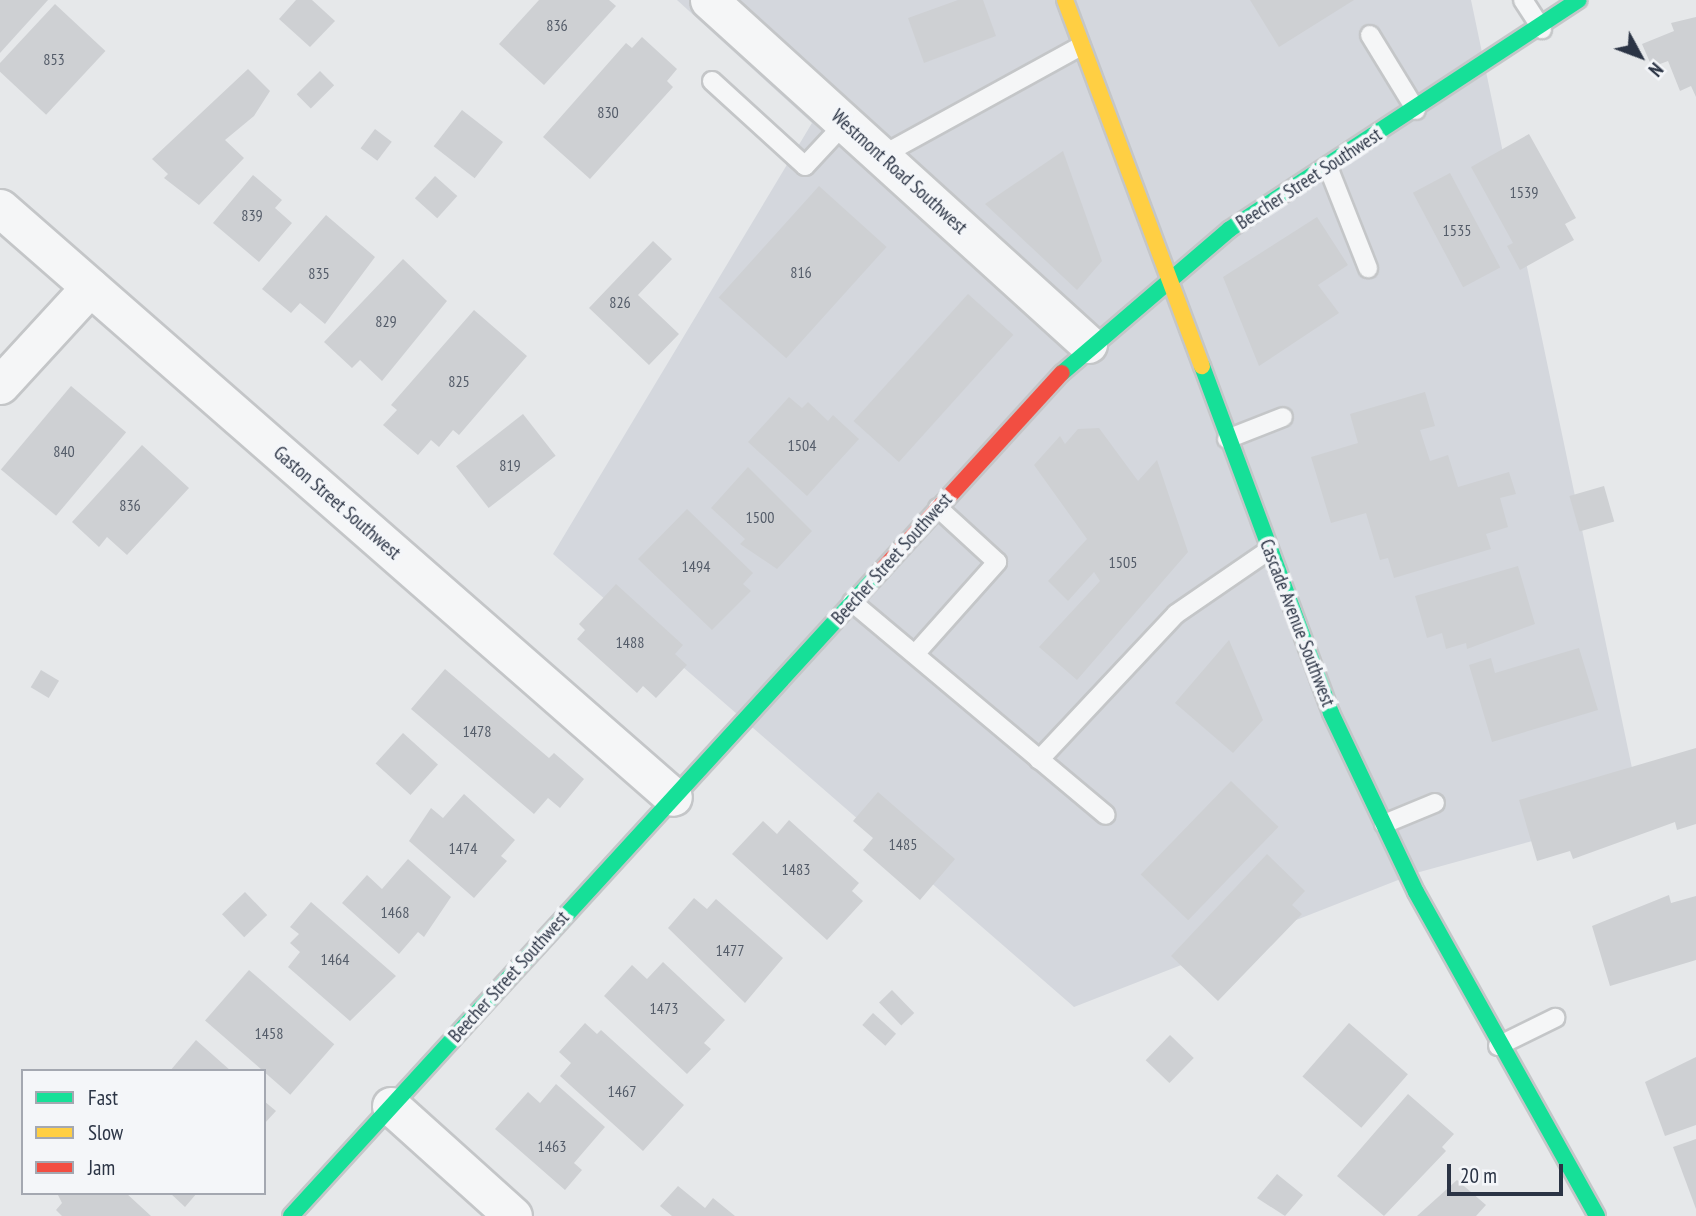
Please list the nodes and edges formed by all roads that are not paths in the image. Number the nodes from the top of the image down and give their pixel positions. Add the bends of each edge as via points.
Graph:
1 (709, 0) edge
2 (1088, 0) edge
3 (1523, 0) edge
4 (1579, 0) edge
5 (1066, 5) edge
6 (1542, 29) junction
7 (1370, 35) dead end
8 (1081, 46) junction
9 (712, 80) dead end
10 (1416, 110) junction
11 (845, 123) junction
12 (881, 156) junction
13 (1328, 167) junction
14 (0, 208) edge
15 (1368, 268) dead end
16 (1167, 282) junction
17 (90, 287) junction
18 (1088, 344) junction
19 (0, 385) edge
20 (1283, 417) dead end
21 (1227, 439) junction
22 (938, 508) junction
23 (1269, 551) junction
24 (852, 602) junction
25 (916, 653) junction
26 (1039, 760) junction
27 (673, 797) junction
28 (1435, 803) dead end
29 (1106, 815) dead end
30 (1384, 824) junction
31 (1555, 1018) dead end
32 (1498, 1046) junction
33 (391, 1106) junction
34 (290, 1216) edge
35 (513, 1216) edge
36 (1597, 1216) edge

1 - 11 street, Westmont Road Southwest
2 - 5 lane
3 - 6 lane
4 - 6 street, Beecher Street Southwest
5 - 8 street, Cascade Avenue Southwest
6 - 10 street, Beecher Street Southwest
7 - 10 lane
8 - 12 lane
8 - 16 street, Cascade Avenue Southwest
9 - 11 lane via 805,166
10 - 13 street, Beecher Street Southwest
11 - 12 street, Westmont Road Southwest
12 - 18 street, Westmont Road Southwest
13 - 15 lane
13 - 16 street, Beecher Street Southwest via 1230,229
14 - 17 street, Gaston Street Southwest
16 - 18 street, Beecher Street Southwest
16 - 21 street, Cascade Avenue Southwest
17 - 19 street
17 - 27 street, Gaston Street Southwest
18 - 22 street, Beecher Street Southwest
20 - 21 lane
21 - 23 street, Cascade Avenue Southwest
22 - 24 street, Beecher Street Southwest
22 - 25 lane via 997,562
23 - 26 lane via 1176,614
23 - 30 street, Cascade Avenue Southwest via 1331,713
24 - 25 lane
24 - 27 street, Beecher Street Southwest
25 - 26 lane
26 - 29 lane
27 - 33 street, Beecher Street Southwest
28 - 30 lane
30 - 32 street, Cascade Avenue Southwest
31 - 32 lane
32 - 36 street, Cascade Avenue Southwest
33 - 34 street, Beecher Street Southwest
33 - 35 street

